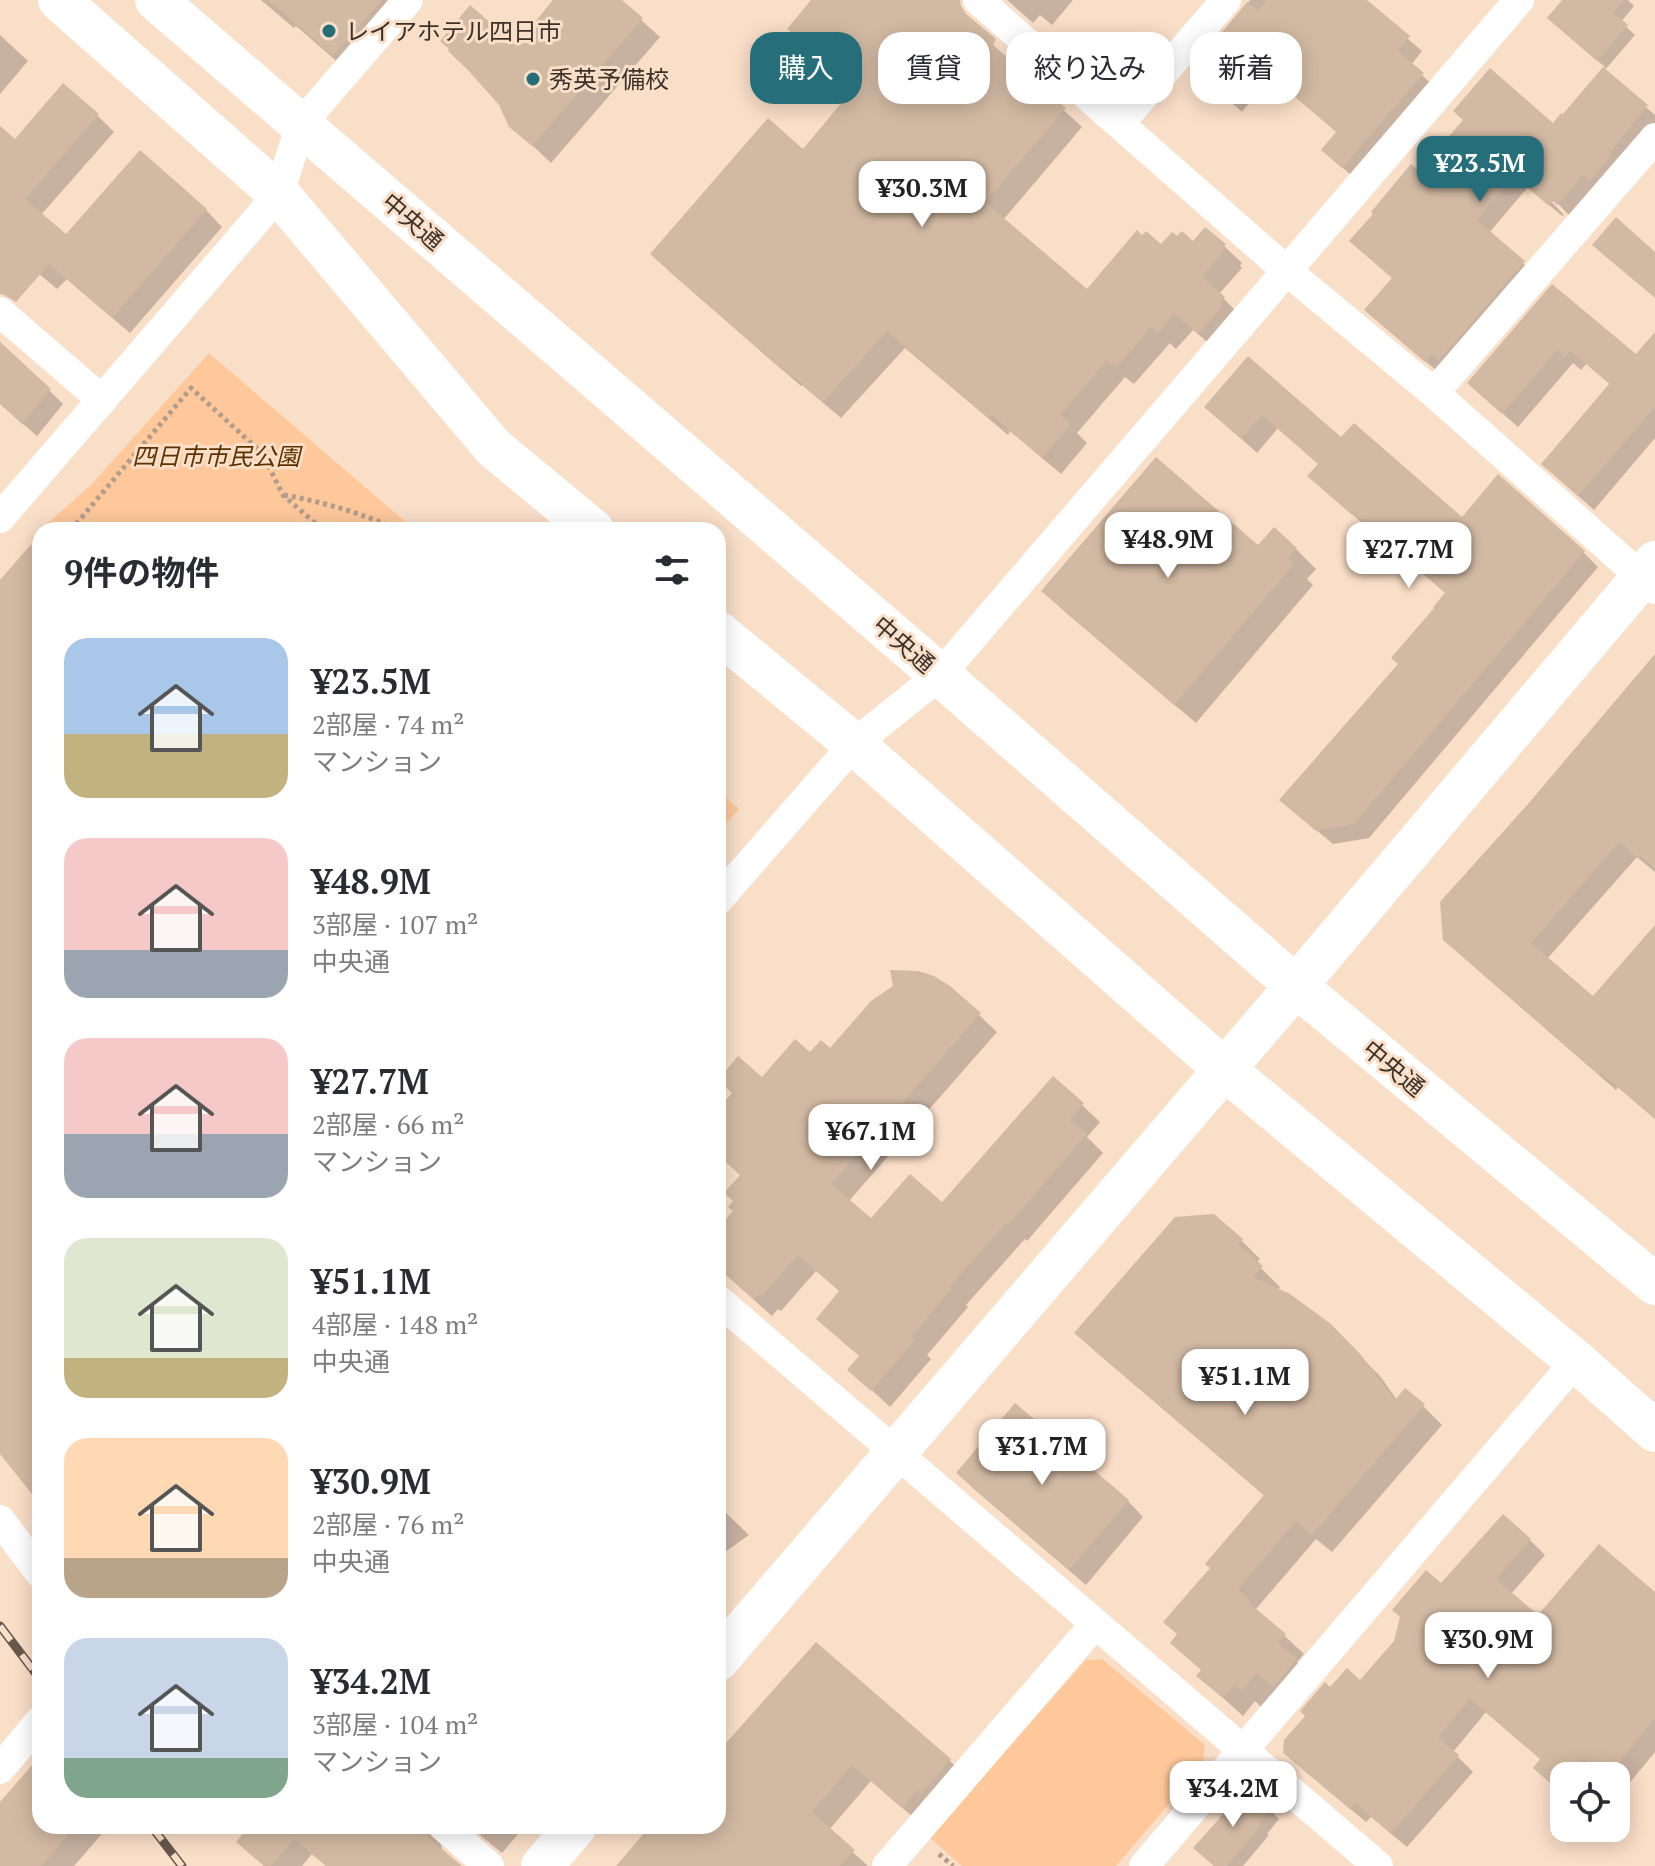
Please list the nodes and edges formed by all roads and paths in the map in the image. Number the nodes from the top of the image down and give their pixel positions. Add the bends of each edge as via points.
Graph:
1 (59, 0) edge
2 (156, 0) edge
3 (408, 0) edge
4 (978, 0) edge
5 (1226, 0) edge
6 (1519, 0) edge
7 (1120, 123) junction
8 (301, 124) junction
9 (1655, 138) edge
10 (279, 194) junction
11 (1287, 271) junction
12 (0, 312) edge
13 (1434, 393) junction
14 (102, 400) junction
15 (283, 495) junction
16 (0, 518) edge
17 (78, 522) edge
18 (314, 522) edge
19 (380, 522) edge
20 (583, 522) edge
21 (1651, 576) edge
22 (726, 639) edge
23 (940, 675) junction
24 (854, 744) junction
25 (726, 891) edge
26 (1296, 986) junction
27 (1224, 1069) junction
28 (1652, 1276) edge
29 (726, 1307) edge
30 (1576, 1361) junction
31 (1655, 1431) edge
32 (896, 1452) junction
33 (0, 1520) edge
34 (32, 1562) edge
35 (1095, 1624) junction
36 (726, 1651) edge
37 (32, 1729) edge
38 (1242, 1751) junction
39 (2, 1761) edge
40 (452, 1834) edge
41 (569, 1834) edge
42 (489, 1866) edge
43 (542, 1866) edge
44 (887, 1866) edge
45 (1144, 1866) edge
46 (1378, 1866) edge

1 - 10 street
2 - 8 street, 中央通
3 - 8 street
4 - 7 street
5 - 7 street
6 - 11 street
7 - 11 street
8 - 10 street
8 - 23 street, 中央通
9 - 13 street
10 - 14 street
10 - 20 street via 494,448
11 - 13 street
11 - 23 street
12 - 14 street
13 - 21 street
14 - 16 street
15 - 17 path via 262,453 191,388
15 - 18 path
15 - 19 path
21 - 26 street
22 - 24 street
23 - 24 street
23 - 26 street, 中央通
24 - 25 street
24 - 27 street
26 - 27 street
26 - 28 street, 中央通
27 - 30 street
27 - 32 street
29 - 32 street
30 - 31 street
30 - 38 street
32 - 35 street
32 - 36 street
33 - 34 street
35 - 38 street
35 - 44 street
37 - 39 street
38 - 45 street
38 - 46 street
40 - 42 street
41 - 43 street

